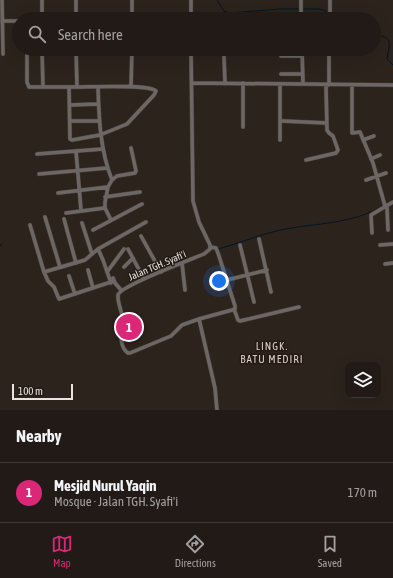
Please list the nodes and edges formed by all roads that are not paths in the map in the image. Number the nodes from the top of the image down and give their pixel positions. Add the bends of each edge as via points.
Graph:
1 (2, 0) edge
2 (42, 0) edge
3 (76, 0) edge
4 (132, 0) edge
5 (191, 0) edge
6 (301, 0) edge
7 (330, 0) edge
8 (42, 12) edge
9 (76, 12) edge
10 (132, 12) edge
11 (191, 12) edge
12 (301, 12) edge
13 (330, 12) edge
14 (2, 21) junction
15 (12, 21) edge
16 (2, 54) dead end
17 (27, 56) edge
18 (42, 56) edge
19 (76, 56) edge
20 (132, 56) edge
21 (192, 56) edge
22 (281, 56) dead end
23 (302, 56) joint
24 (329, 56) edge
25 (224, 57) dead end
26 (281, 74) dead end
27 (303, 74) junction
28 (192, 83) junction
29 (225, 83) junction
30 (243, 83) junction
31 (280, 84) junction
32 (304, 84) junction
33 (327, 85) junction
34 (352, 85) junction
35 (393, 85) edge
36 (43, 87) junction
37 (69, 87) junction
38 (77, 87) junction
39 (98, 87) junction
40 (132, 87) junction
41 (98, 104) junction
42 (70, 105) junction
43 (70, 121) junction
44 (98, 121) junction
45 (283, 121) dead end
46 (327, 123) junction
47 (243, 128) dead end
48 (100, 135) junction
49 (374, 136) dead end
50 (280, 140) dead end
51 (363, 140) junction
52 (131, 148) dead end
53 (103, 149) junction
54 (76, 151) junction
55 (37, 154) dead end
56 (380, 155) dead end
57 (371, 159) junction
58 (306, 160) dead end
59 (107, 168) junction
60 (78, 171) junction
61 (386, 173) dead end
62 (39, 174) dead end
63 (376, 177) junction
64 (112, 180) junction
65 (366, 180) dead end
66 (108, 187) junction
67 (80, 190) junction
68 (140, 192) dead end
69 (58, 193) dead end
70 (105, 197) junction
71 (393, 202) edge
72 (142, 204) dead end
73 (385, 206) junction
74 (105, 208) junction
75 (81, 210) junction
76 (66, 213) dead end
77 (45, 217) dead end
78 (64, 219) dead end
79 (111, 220) junction
80 (146, 222) dead end
81 (82, 223) dead end
82 (30, 225) dead end
83 (93, 230) dead end
84 (388, 230) dead end
85 (372, 233) dead end
86 (141, 236) dead end
87 (259, 239) dead end
88 (393, 244) edge
89 (240, 245) dead end
90 (380, 245) dead end
91 (210, 247) junction
92 (98, 249) junction
93 (92, 254) junction
94 (132, 258) junction
95 (76, 263) junction
96 (182, 263) junction
97 (393, 263) edge
98 (385, 264) dead end
99 (60, 267) junction
100 (124, 267) dead end
101 (88, 270) dead end
102 (267, 270) junction
103 (44, 272) junction
104 (107, 272) junction
105 (161, 272) junction
106 (248, 274) junction
107 (69, 276) dead end
108 (144, 279) junction
109 (227, 280) junction
110 (113, 281) junction
111 (93, 288) junction
112 (121, 290) junction
113 (185, 290) dead end
114 (271, 292) dead end
115 (75, 294) junction
116 (254, 302) dead end
117 (299, 307) dead end
118 (234, 309) junction
119 (199, 319) junction
120 (217, 410) edge

1 - 14 street
2 - 8 street
3 - 9 street
4 - 10 street
5 - 11 street
6 - 12 street
7 - 13 street
14 - 15 street
14 - 16 street
17 - 36 street via 27,84 30,88
18 - 36 street
19 - 38 street
20 - 40 street
21 - 28 street
22 - 23 street
23 - 27 street
24 - 33 street
25 - 29 street
26 - 27 street
27 - 32 street
28 - 29 street
28 - 91 street via 193,201
29 - 30 street
30 - 31 street
30 - 47 street
31 - 32 street
31 - 50 street
32 - 33 street
33 - 34 street
33 - 46 street
34 - 35 street
34 - 51 street via 352,133 360,132
36 - 37 street
37 - 38 street
37 - 42 street
38 - 39 street
39 - 40 street
39 - 41 street
40 - 48 street via 156,90 130,122
41 - 42 street
41 - 44 street
42 - 43 street
43 - 44 street
43 - 48 street via 71,139
44 - 48 street
45 - 46 street
46 - 58 street via 328,133 333,136 338,151
48 - 53 street
49 - 51 street
51 - 57 street
52 - 64 street via 136,173 117,176
53 - 54 street
53 - 59 street
54 - 55 street
54 - 60 street
56 - 57 street
57 - 63 street
59 - 60 street
59 - 64 street
60 - 62 street
60 - 67 street
61 - 63 street
63 - 65 street
63 - 73 street
64 - 66 street
66 - 67 street
66 - 70 street
67 - 69 street
67 - 75 street
68 - 70 street
70 - 74 street
71 - 73 street
72 - 79 street
73 - 84 street
73 - 85 street via 371,215
74 - 75 street
74 - 79 street
75 - 76 street
77 - 99 street
78 - 95 street
79 - 83 street
80 - 92 street
81 - 93 street
82 - 103 street
86 - 105 street
87 - 102 street
88 - 90 street
89 - 106 street
91 - 96 street, Jalan TGH. Syafi'i via 207,252
91 - 109 street via 216,250
92 - 93 street
92 - 104 street
93 - 95 street
94 - 100 street
94 - 104 street via 126,249
94 - 108 street
95 - 99 street
96 - 105 street, Jalan TGH. Syafi'i
96 - 113 street
97 - 98 street
99 - 103 street
101 - 111 street
102 - 106 street
102 - 114 street
103 - 115 street via 59,299
104 - 110 street
105 - 108 street, Jalan TGH. Syafi'i
106 - 109 street
106 - 116 street
107 - 115 street
108 - 112 street, Jalan TGH. Syafi'i
109 - 118 street
110 - 111 street
110 - 112 street
111 - 115 street
112 - 119 street, Jalan TGH. Syafi'i via 118,295 123,320 121,335 128,353 171,336 182,325
117 - 118 street via 240,321
118 - 119 street
119 - 120 street via 217,399

